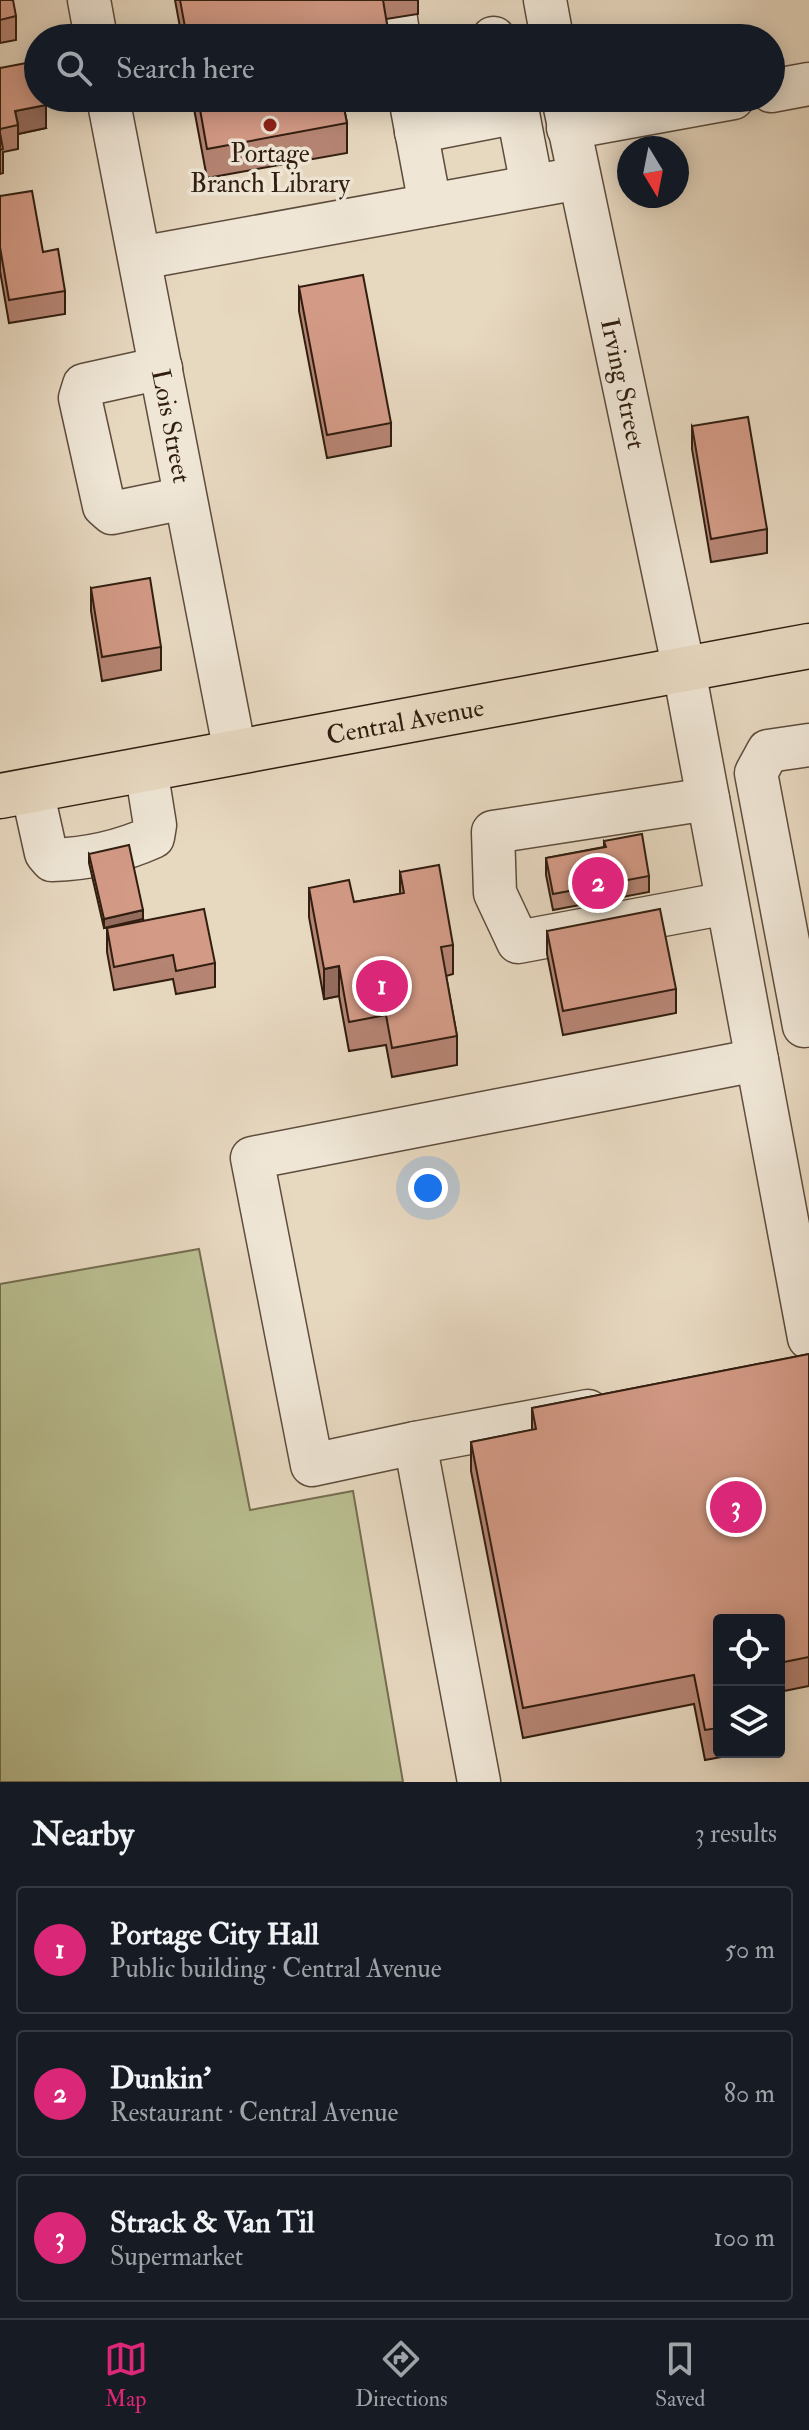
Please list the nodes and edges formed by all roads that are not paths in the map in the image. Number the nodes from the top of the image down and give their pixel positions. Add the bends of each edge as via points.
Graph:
1 (89, 0) edge
2 (393, 0) edge
3 (545, 0) edge
4 (93, 24) edge
5 (397, 24) edge
6 (549, 24) edge
7 (809, 84) edge
8 (785, 88) edge
9 (111, 112) edge
10 (444, 112) edge
11 (517, 112) edge
12 (566, 113) edge
13 (413, 115) edge
14 (579, 178) junction
15 (532, 186) junction
16 (430, 205) junction
17 (140, 258) junction
18 (161, 368) junction
19 (185, 498) junction
20 (809, 646) edge
21 (684, 670) junction
22 (809, 745) edge
23 (235, 752) junction
24 (146, 769) junction
25 (16, 793) edge
26 (708, 799) junction
27 (727, 903) junction
28 (807, 1026) edge
29 (755, 1048) junction
30 (804, 1360) edge
31 (630, 1403) edge
32 (415, 1443) junction
33 (479, 1782) edge

1 - 4 street
2 - 5 street
3 - 6 street
7 - 8 street
9 - 17 street, Lois Street
10 - 13 street
11 - 15 street
12 - 14 street, Irving Street
13 - 16 street
14 - 15 street
14 - 21 street, Irving Street
15 - 16 street
16 - 17 street
17 - 18 street, Lois Street
18 - 19 street, Lois Street
18 - 19 street via 84,385 80,398 104,506 112,513
19 - 23 street, Lois Street
20 - 21 main road, Central Avenue
21 - 23 main road, Central Avenue
21 - 26 street, Irving Street
22 - 28 street via 768,751 756,773
23 - 24 main road, Central Avenue
24 - 25 main road, Central Avenue
24 - 25 street via 153,837 132,847 67,860 52,860 46,853
26 - 27 street, Irving Street
26 - 27 street via 493,832 495,893 518,942
27 - 29 street, Irving Street
28 - 29 street
29 - 30 street, Irving Street
29 - 32 street via 252,1158 312,1465
31 - 32 street
32 - 33 street

